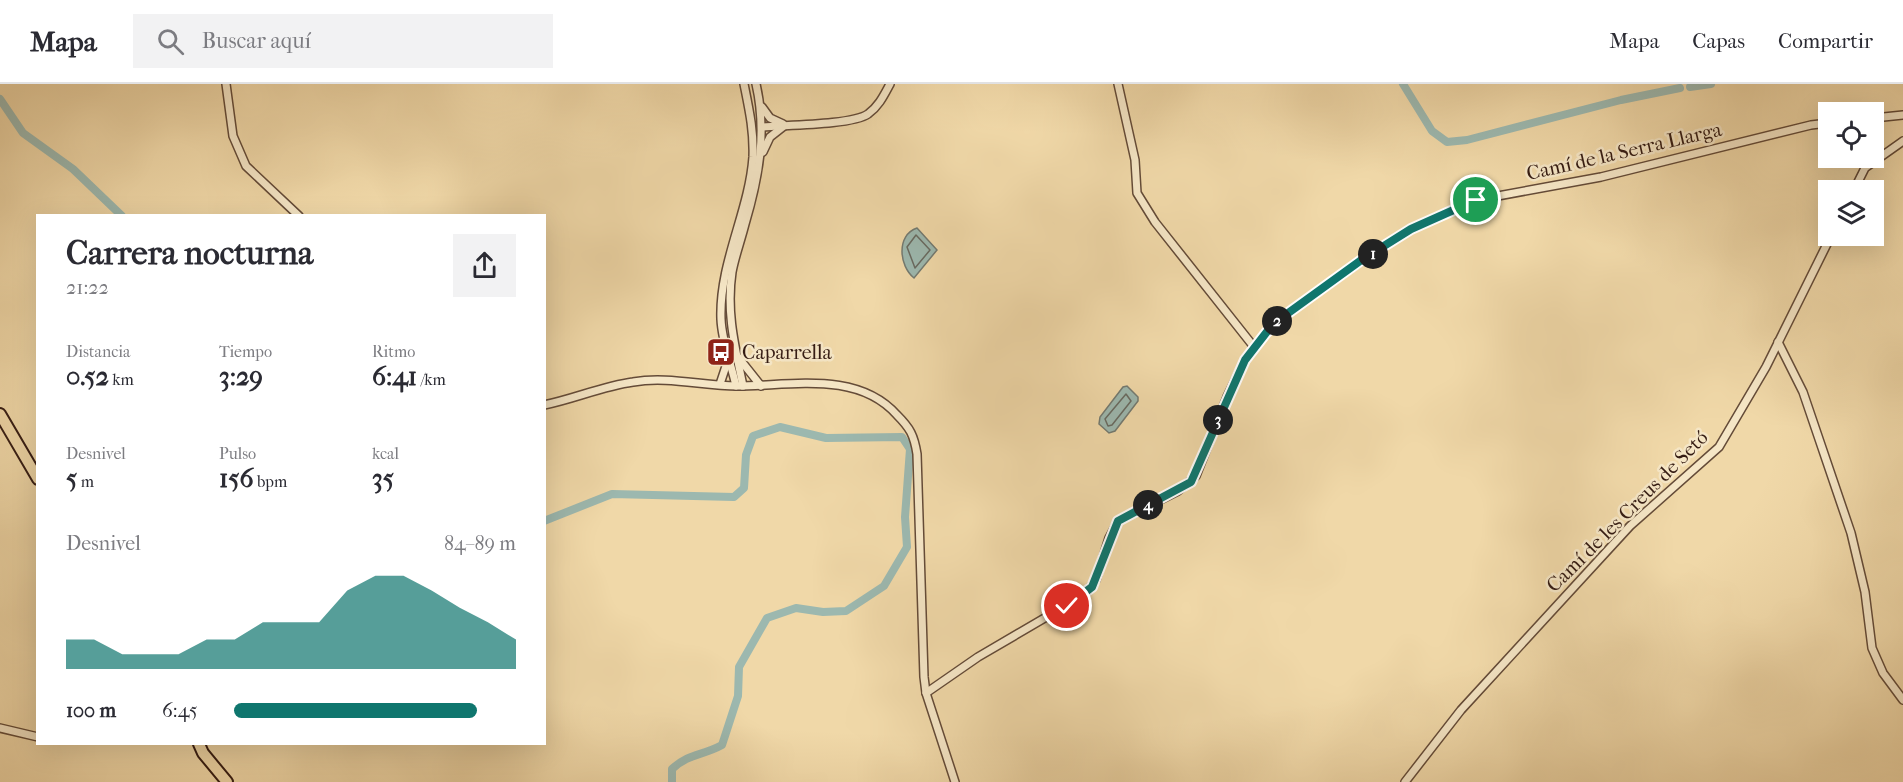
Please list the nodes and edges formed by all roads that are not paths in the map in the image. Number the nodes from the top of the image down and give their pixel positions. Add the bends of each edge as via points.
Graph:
1 (226, 84) edge
2 (744, 84) edge
3 (756, 84) edge
4 (890, 84) edge
5 (1118, 84) edge
6 (760, 104) junction
7 (748, 105) junction
8 (1903, 115) edge
9 (1884, 117) edge
10 (1818, 124) edge
11 (786, 125) junction
12 (763, 127) junction
13 (1903, 141) edge
14 (753, 147) junction
15 (760, 158) junction
16 (1859, 180) edge
17 (297, 214) edge
18 (1826, 246) edge
19 (1778, 342) junction
20 (1254, 347) junction
21 (736, 355) junction
22 (728, 360) junction
23 (720, 384) junction
24 (740, 386) junction
25 (761, 386) junction
26 (546, 404) edge
27 (0, 414) edge
28 (36, 476) edge
29 (926, 693) junction
30 (1903, 700) edge
31 (0, 728) edge
32 (36, 737) edge
33 (201, 749) edge
34 (227, 782) edge
35 (955, 782) edge
36 (1405, 782) edge

1 - 17 street via 233,136 246,166
2 - 7 street
3 - 6 street
4 - 11 street via 877,106 866,115 849,121
5 - 20 street via 1135,160 1137,192 1155,222
6 - 11 street via 770,118
6 - 12 street
7 - 12 street
7 - 14 street
8 - 9 street
10 - 20 street, Camí de la Serra Llarga via 1601,177 1476,200 1411,229 1360,261 1273,324
11 - 12 street
11 - 15 street via 770,137
12 - 14 street
12 - 15 street
13 - 16 street via 1865,168
14 - 22 street via 722,299 721,320
15 - 21 street via 732,272 729,310
18 - 19 street, Camí de les Creus de Setó
19 - 30 street via 1803,392 1851,533 1872,648 1884,674
19 - 36 street, Camí de les Creus de Setó via 1719,447 1630,526 1476,693
20 - 29 street, Camí de la Serra Llarga via 1227,397 1191,482 1118,521 1096,580 1084,595 978,657
21 - 24 street
21 - 25 street
22 - 23 street
22 - 24 street
23 - 24 street
23 - 26 street via 633,382
24 - 25 street
25 - 29 street via 830,383 851,388 876,396 914,433 921,651
27 - 28 main road
29 - 35 street
31 - 32 street
33 - 34 main road

